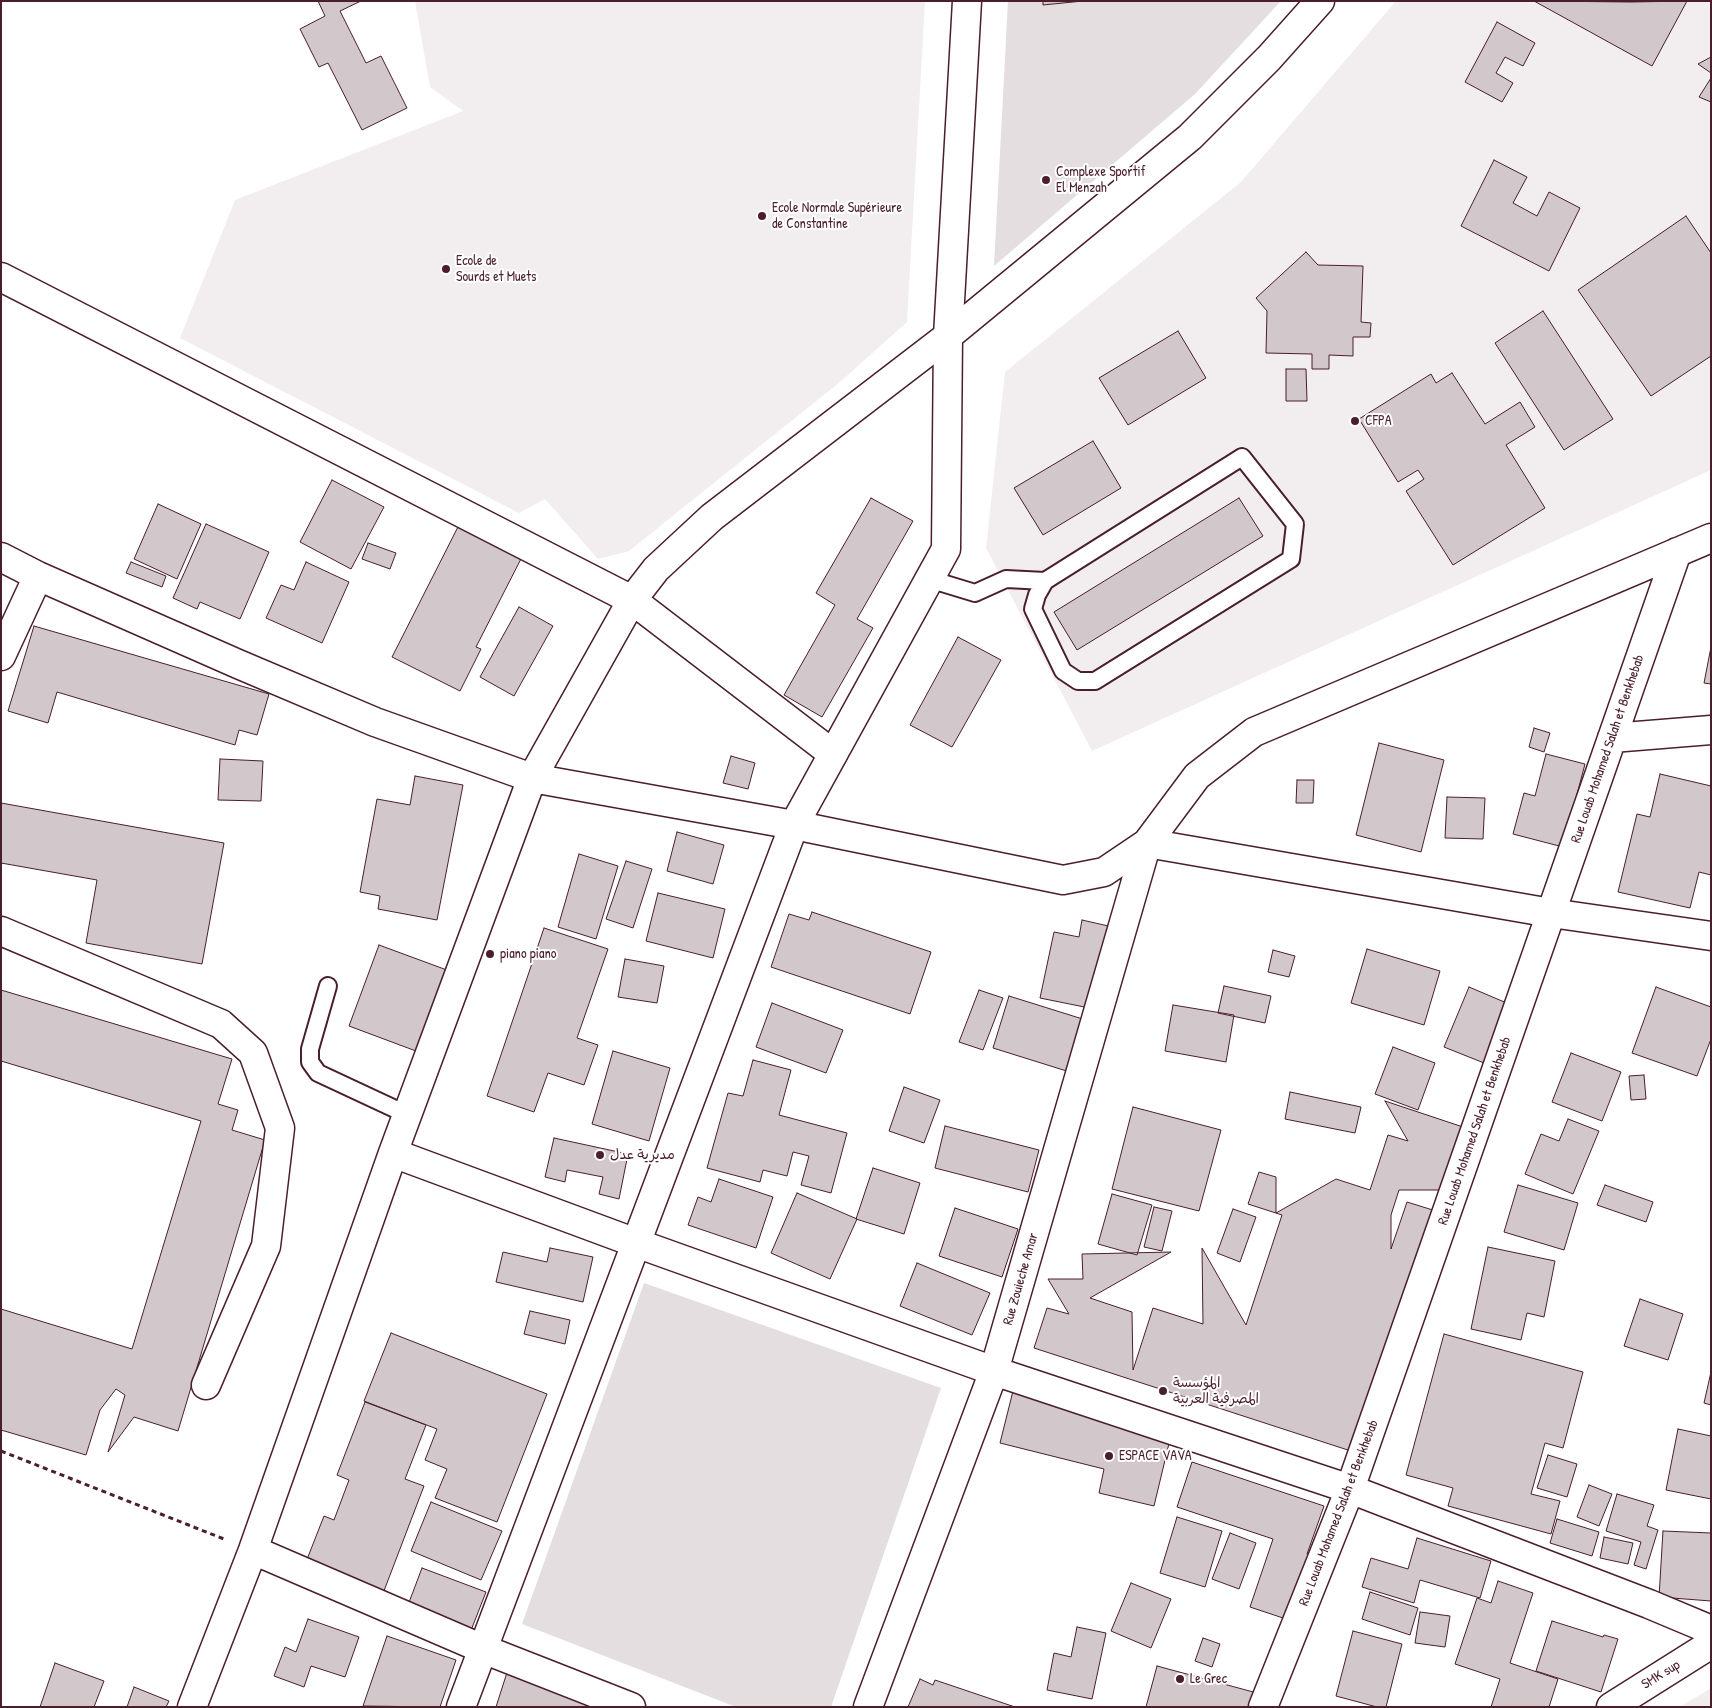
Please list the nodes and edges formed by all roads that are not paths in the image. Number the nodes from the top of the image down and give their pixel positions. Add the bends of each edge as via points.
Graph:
1 (967, 1) edge
2 (1320, 1) edge
3 (1, 277) edge
4 (948, 336) junction
5 (1711, 538) edge
6 (1677, 552) junction
7 (1, 557) edge
8 (38, 576) junction
9 (929, 578) junction
10 (1045, 581) junction
11 (632, 600) junction
12 (1, 656) edge
13 (1711, 730) edge
14 (1612, 738) junction
15 (833, 754) junction
16 (532, 778) junction
17 (794, 825) junction
18 (1147, 843) junction
19 (1551, 913) junction
20 (1, 931) edge
21 (1711, 936) edge
22 (328, 986) dead end
23 (408, 1115) junction
24 (393, 1153) junction
25 (636, 1243) junction
26 (994, 1371) junction
27 (206, 1385) dead end
28 (1350, 1489) junction
29 (253, 1550) junction
30 (1711, 1630) edge
31 (1711, 1644) edge
32 (483, 1649) junction
33 (192, 1707) edge
34 (460, 1707) edge
35 (631, 1707) edge
36 (868, 1707) edge
37 (1263, 1707) edge
38 (1611, 1707) edge

1 - 4 street
2 - 4 street via 1269,58 1190,137
3 - 11 street
4 - 9 street via 946,549
4 - 11 street via 712,516 656,569
5 - 6 street
6 - 14 street, Rue Louab Mohamed Salah et Benkhebab
6 - 18 street via 1254,732 1196,776
7 - 8 street
8 - 12 street
8 - 16 street via 375,722
9 - 10 lane via 975,593 1006,578
9 - 15 street
10 - 10 lane via 1033,609 1063,672 1078,681 1095,681 1291,559 1294,524 1242,457
11 - 15 street
11 - 16 street
13 - 14 street
14 - 19 street, Rue Louab Mohamed Salah et Benkhebab
15 - 17 street
16 - 17 street
16 - 23 street
17 - 18 street via 1063,880 1104,872
17 - 25 street
18 - 19 street
18 - 26 street, Rue Zouieche Amar
19 - 21 street
19 - 28 street, Rue Louab Mohamed Salah et Benkhebab
20 - 27 street via 221,1024 253,1053 280,1128 266,1246
22 - 23 lane via 310,1049 310,1062 318,1073
23 - 24 street
24 - 25 street
24 - 29 street
25 - 26 street
25 - 32 street
26 - 28 street
26 - 36 street, Rue Zouieche Amar
28 - 30 street
28 - 37 street, Rue Louab Mohamed Salah et Benkhebab
29 - 32 street
29 - 33 street
31 - 38 street, SMK sup
32 - 34 street
32 - 35 street

